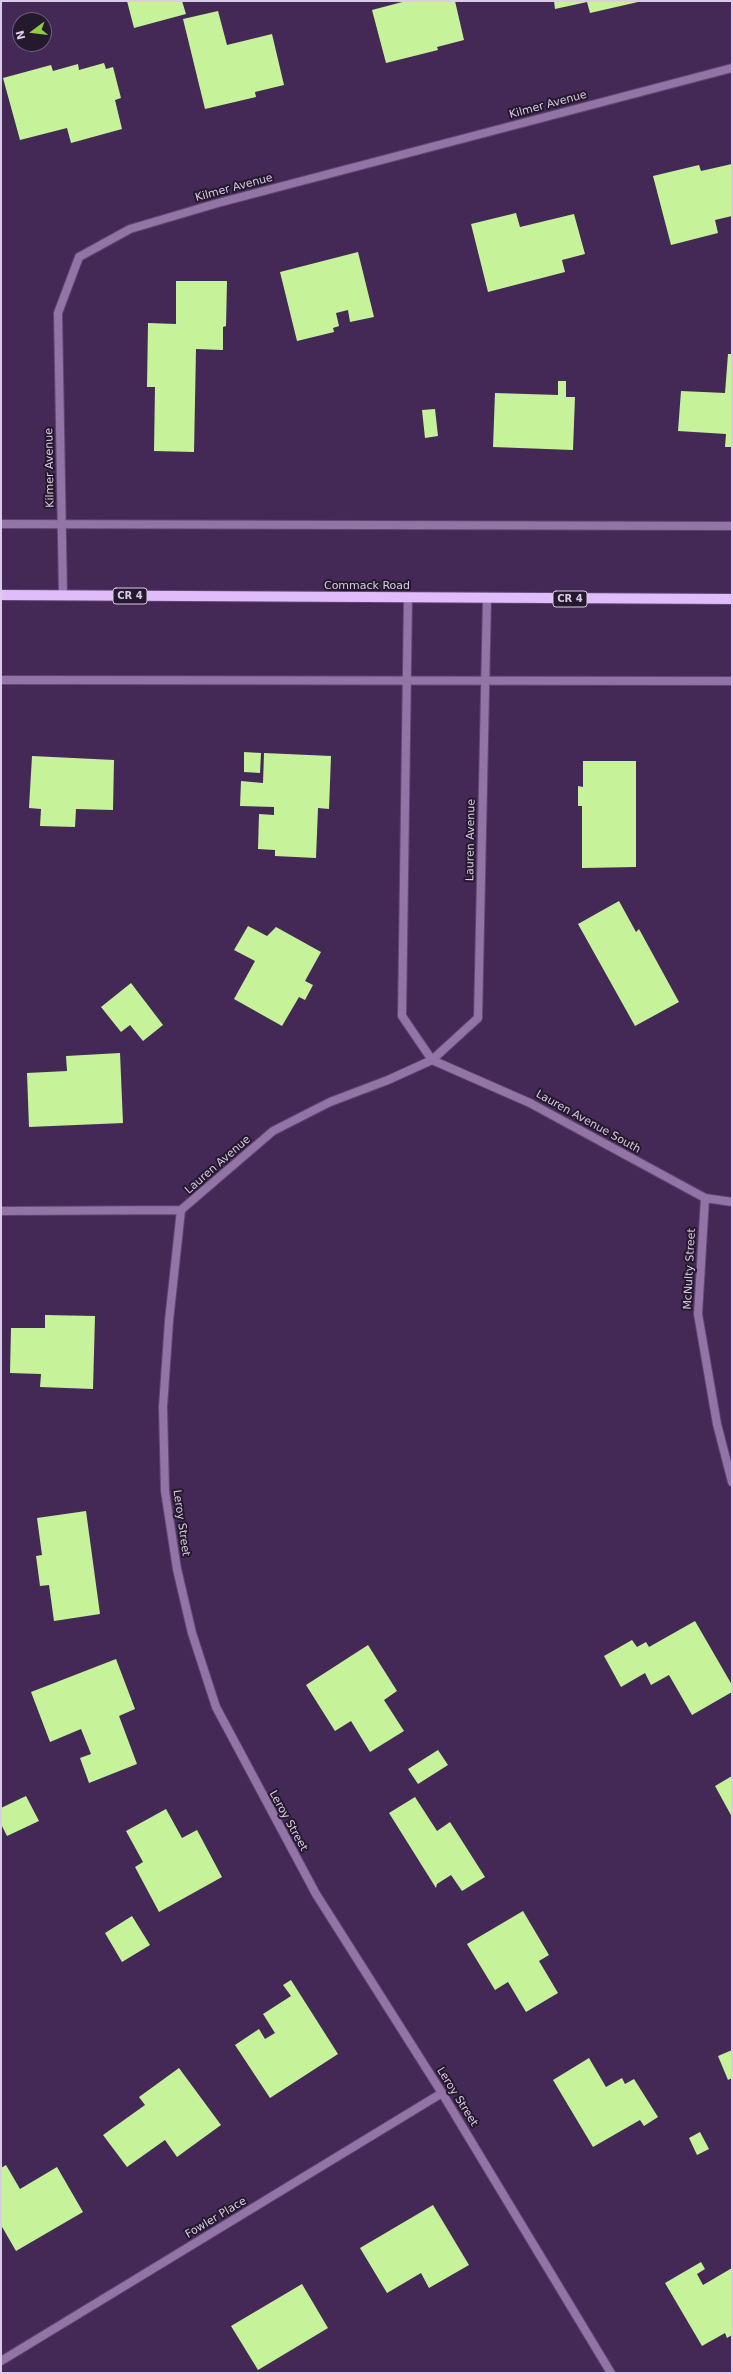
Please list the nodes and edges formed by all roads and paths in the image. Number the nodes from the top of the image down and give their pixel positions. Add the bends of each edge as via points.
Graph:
1 (732, 68) edge
2 (62, 523) junction
3 (1, 524) edge
4 (732, 526) edge
5 (1, 595) edge
6 (63, 596) junction
7 (408, 598) junction
8 (487, 599) junction
9 (732, 599) edge
10 (1, 680) edge
11 (485, 681) junction
12 (732, 681) edge
13 (407, 682) junction
14 (432, 1060) junction
15 (704, 1198) junction
16 (732, 1202) edge
17 (181, 1210) junction
18 (1, 1211) edge
19 (732, 1482) edge
20 (442, 2092) junction
21 (1, 2362) edge
22 (611, 2373) edge

1 - 2 street, Kilmer Avenue via 218,203 130,229 79,257 58,313
2 - 3 street
2 - 4 street
2 - 6 street, Kilmer Avenue
5 - 6 main road, Commack Road / CR 4
6 - 7 main road, Commack Road / CR 4
7 - 8 main road, Commack Road / CR 4
7 - 13 street
8 - 9 main road, Commack Road / CR 4
8 - 11 street, Lauren Avenue
10 - 13 street
11 - 12 street
11 - 13 street
11 - 14 street, Lauren Avenue via 478,1018
13 - 14 street via 402,1016
14 - 15 street, Lauren Avenue South via 530,1103
14 - 17 street, Lauren Avenue via 330,1102 273,1131
15 - 16 street, Lauren Avenue South
15 - 19 street, McNulty Street via 698,1314 717,1424
17 - 18 street
17 - 20 street, Leroy Street via 163,1407 165,1492 177,1569 192,1633 216,1707 258,1789 316,1894
20 - 21 street, Fowler Place
20 - 22 street, Leroy Street

